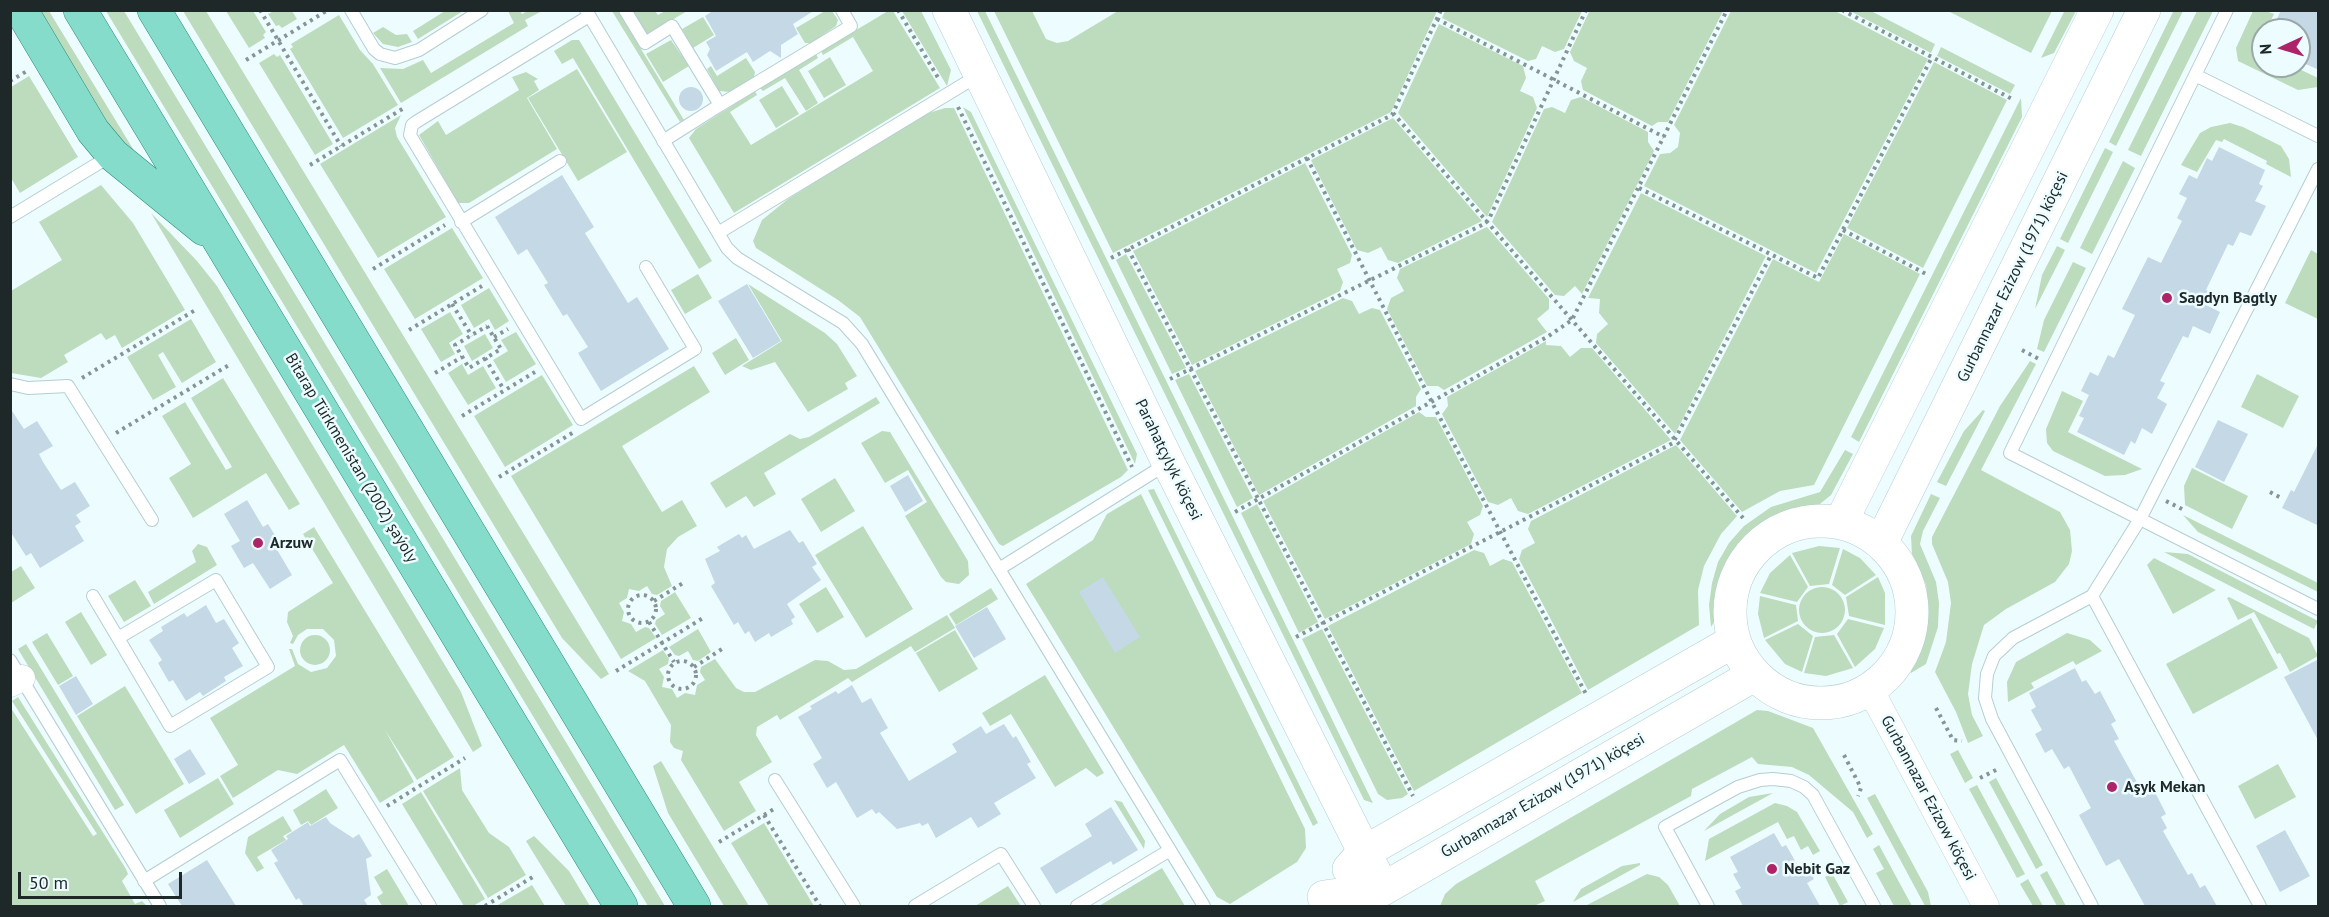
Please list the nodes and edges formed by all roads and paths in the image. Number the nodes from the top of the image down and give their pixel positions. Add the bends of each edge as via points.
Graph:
1 (21, 10) edge
2 (80, 10) edge
3 (154, 10) edge
4 (260, 10) edge
5 (328, 10) edge
6 (351, 10) edge
7 (482, 10) edge
8 (625, 10) edge
9 (842, 10) edge
10 (898, 10) edge
11 (949, 10) edge
12 (1441, 10) edge
13 (1586, 10) edge
14 (1727, 10) edge
15 (1842, 10) edge
16 (2097, 10) edge
17 (2144, 10) edge
18 (2227, 10) edge
19 (587, 13) edge
20 (1437, 19) junction
21 (278, 41) junction
22 (1932, 57) junction
23 (246, 60) dead end
24 (33, 67) dead end
25 (980, 75) junction
26 (2195, 75) junction
27 (1554, 80) junction
28 (10, 81) edge
29 (945, 88) dead end
30 (2014, 100) dead end
31 (955, 103) dead end
32 (720, 105) junction
33 (1393, 113) junction
34 (2319, 136) edge
35 (1664, 137) junction
36 (663, 141) junction
37 (341, 146) dead end
38 (113, 155) junction
39 (1307, 158) junction
40 (560, 160) dead end
41 (2319, 168) edge
42 (1639, 188) junction
43 (10, 217) edge
44 (460, 219) junction
45 (1487, 222) junction
46 (1843, 230) junction
47 (718, 233) junction
48 (221, 243) junction
49 (1128, 249) junction
50 (1771, 255) junction
51 (1111, 258) dead end
52 (646, 267) dead end
53 (373, 269) dead end
54 (1926, 274) dead end
55 (496, 278) junction
56 (1370, 280) junction
57 (452, 304) junction
58 (197, 309) dead end
59 (1572, 320) junction
60 (410, 330) dead end
61 (472, 336) junction
62 (462, 357) junction
63 (485, 358) junction
64 (548, 364) junction
65 (229, 365) dead end
66 (1190, 369) junction
67 (435, 373) dead end
68 (1170, 379) dead end
69 (10, 384) edge
70 (68, 386) junction
71 (504, 390) junction
72 (1431, 402) junction
73 (462, 416) dead end
74 (581, 419) junction
75 (1675, 440) junction
76 (103, 441) junction
77 (1168, 462) junction
78 (1132, 467) dead end
79 (499, 477) dead end
80 (2270, 492) dead end
81 (2283, 499) dead end
82 (1258, 500) junction
83 (1235, 512) dead end
84 (1743, 519) dead end
85 (2140, 519) junction
86 (152, 520) dead end
87 (1841, 522) junction
88 (1501, 532) junction
89 (1881, 543) junction
90 (999, 569) junction
91 (683, 583) dead end
92 (93, 596) dead end
93 (2092, 596) junction
94 (654, 601) junction
95 (2319, 609) edge
96 (703, 618) dead end
97 (649, 622) junction
98 (1323, 624) junction
99 (1296, 637) dead end
100 (118, 639) junction
101 (1734, 640) junction
102 (662, 643) junction
103 (722, 650) dead end
104 (674, 662) junction
105 (694, 667) junction
106 (616, 671) dead end
107 (14, 674) edge
108 (1754, 675) junction
109 (1870, 689) junction
110 (1587, 695) dead end
111 (1936, 708) dead end
112 (1962, 741) dead end
113 (1845, 755) dead end
114 (465, 758) dead end
115 (2014, 761) junction
116 (1980, 778) dead end
117 (775, 780) dead end
118 (1413, 796) dead end
119 (1858, 796) dead end
120 (788, 801) junction
121 (373, 814) junction
122 (764, 815) junction
123 (719, 842) dead end
124 (1170, 850) junction
125 (1363, 853) junction
126 (536, 875) dead end
127 (144, 881) junction
128 (1387, 898) edge
129 (1316, 902) edge
130 (160, 906) edge
131 (429, 906) edge
132 (485, 906) edge
133 (621, 906) edge
134 (694, 906) edge
135 (820, 906) edge
136 (854, 906) edge
137 (915, 906) edge
138 (1034, 906) edge
139 (1077, 906) edge
140 (1204, 906) edge
141 (1708, 906) edge
142 (1874, 906) edge
143 (1986, 906) edge
144 (2092, 906) edge
145 (2260, 906) edge

1 - 38 main road via 93,131
2 - 48 main road, Bitarap Türkmenistan (2002) şaýoly
3 - 134 main road
4 - 21 path
5 - 21 path
6 - 7 lane via 374,49 395,58 420,50
8 - 32 lane via 645,43 672,26
9 - 32 lane via 851,26
10 - 29 path
11 - 25 street, Parahatçylyk köçesi
12 - 20 path
13 - 27 path
14 - 35 path
15 - 22 path
16 - 87 street
17 - 89 street, Gurbannazar Ezizow (1971) köçesi
18 - 26 lane
19 - 36 lane
19 - 44 lane via 412,125 412,140
20 - 27 path
20 - 33 path
21 - 23 path
21 - 37 path
22 - 30 path
22 - 46 path
24 - 28 path
25 - 47 lane
25 - 77 street, Parahatçylyk köçesi
26 - 34 lane
26 - 85 lane via 2010,453
27 - 35 path
27 - 45 path
31 - 78 path
32 - 36 lane
33 - 39 path
33 - 45 path
35 - 42 path
36 - 47 lane
38 - 43 lane
38 - 48 main road
39 - 49 path
39 - 56 path
40 - 44 lane
41 - 85 lane
42 - 50 path
42 - 59 path
44 - 53 path
44 - 55 lane
45 - 56 path
45 - 59 path
46 - 50 path via 1818,278
46 - 54 path
47 - 90 lane via 737,258 843,324 862,344
48 - 133 main road, Bitarap Türkmenistan (2002) şaýoly
49 - 51 path
49 - 66 path
50 - 75 path
52 - 74 lane via 695,349
55 - 57 path
55 - 64 lane
56 - 66 path
56 - 72 path
57 - 60 path
57 - 61 path
58 - 70 path
59 - 72 path
59 - 75 path
61 - 62 path via 455,345
61 - 63 path via 487,326 501,349
62 - 63 path via 470,368
62 - 67 path
63 - 71 path
64 - 71 path
64 - 74 lane
65 - 76 path
66 - 68 path
66 - 82 path
69 - 70 lane via 28,388
70 - 76 lane
71 - 73 path
72 - 82 path
72 - 88 path
74 - 79 path via 577,430
75 - 84 path
75 - 88 path
76 - 86 lane
77 - 90 lane
77 - 125 street, Parahatçylyk köçesi
80 - 81 path
82 - 83 path
82 - 98 path
85 - 93 lane
85 - 95 lane
87 - 89 street
87 - 101 street via 1814,520 1762,542 1744,562 1733,588 1730,616
88 - 98 path
88 - 110 path
89 - 109 street via 1902,572 1909,589 1912,616 1907,643 1893,668
90 - 124 lane
91 - 94 path
92 - 100 lane
93 - 115 lane via 2013,638 1994,656 1987,674 1985,698
93 - 145 lane
94 - 97 path via 655,616
94 - 97 path via 641,594 629,602 629,617 642,624
96 - 102 path
97 - 102 path
98 - 99 path
98 - 118 path
100 - 100 lane via 170,726 268,667 216,580
101 - 108 street
101 - 125 street, Gurbannazar Ezizow (1971) köçesi
102 - 104 path
102 - 106 path
103 - 105 path
104 - 105 path via 681,660
104 - 105 path via 668,675 670,682 682,689 695,681
107 - 127 lane
108 - 109 street via 1776,692 1800,701 1826,703
108 - 128 street, Gurbannazar Ezizow (1971) köçesi
109 - 143 street, Gurbannazar Ezizow köçesi
111 - 112 path via 1953,740
113 - 119 path via 1861,788
114 - 121 path
115 - 116 path
115 - 144 lane
117 - 120 lane
120 - 122 path
120 - 136 lane
121 - 127 lane via 340,760
121 - 131 lane
122 - 123 path
122 - 135 path
124 - 139 lane
124 - 140 lane
125 - 128 street, Parahatçylyk köçesi
125 - 129 street, Gurbannazar Ezizow (1971) köçesi
126 - 132 path
127 - 130 lane
128 - 129 street, Gurbannazar Ezizow (1971) köçesi
137 - 138 lane via 1001,854
141 - 142 lane via 1665,827 1738,787 1773,779 1791,781 1813,795

